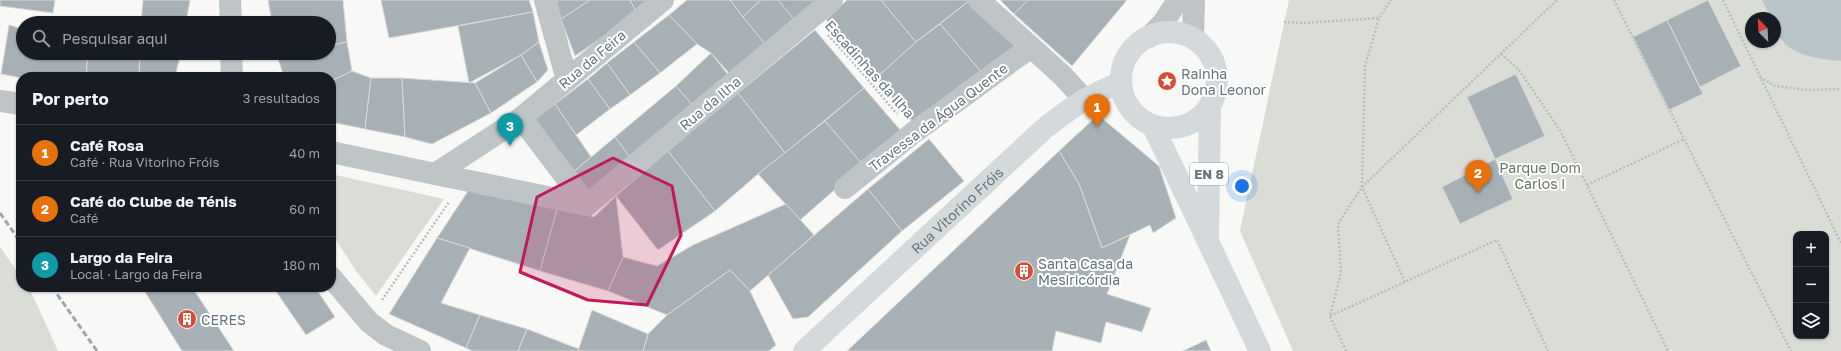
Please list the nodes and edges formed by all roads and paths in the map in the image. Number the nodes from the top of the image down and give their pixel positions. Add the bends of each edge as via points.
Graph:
1 (230, 0) edge
2 (545, 0) edge
3 (663, 0) edge
4 (832, 0) edge
5 (979, 0) edge
6 (1178, 0) edge
7 (1194, 0) edge
8 (1391, 0) edge
9 (1557, 0) edge
10 (1614, 0) edge
11 (1723, 0) edge
12 (231, 16) edge
13 (1379, 18) junction
14 (811, 19) junction
15 (1284, 22) dead end
16 (1149, 37) junction
17 (1193, 38) junction
18 (1031, 47) junction
19 (1501, 54) junction
20 (231, 60) edge
21 (232, 72) edge
22 (1760, 77) junction
23 (567, 80) junction
24 (1120, 83) junction
25 (1841, 89) edge
26 (1084, 99) junction
27 (0, 101) edge
28 (16, 103) edge
29 (1210, 106) junction
30 (522, 118) junction
31 (1153, 126) junction
32 (913, 133) junction
33 (1684, 139) junction
34 (336, 153) edge
35 (435, 174) junction
36 (464, 180) junction
37 (1587, 185) junction
38 (1362, 187) junction
39 (845, 188) dead end
40 (587, 205) junction
41 (1208, 243) junction
42 (1841, 243) edge
43 (1405, 282) junction
44 (336, 283) edge
45 (380, 303) dead end
46 (1330, 316) junction
47 (420, 351) edge
48 (804, 351) edge
49 (1260, 351) edge
50 (1346, 351) edge
51 (1548, 351) edge
52 (1668, 351) edge
53 (1791, 351) edge

1 - 12 street
2 - 23 street
3 - 23 street, Rua da Feira
4 - 14 street, Rua da Ilha
5 - 18 street
6 - 16 street
7 - 17 street
8 - 13 path
9 - 19 path
10 - 33 path
11 - 22 path
13 - 15 path
13 - 38 path via 1365,66
14 - 32 path, Escadinhas da Ilha via 851,60
14 - 40 street, Rua da Ilha
16 - 17 main road, EN 8 via 1163,33 1178,33
16 - 24 main road, EN 8 via 1141,41 1128,55
17 - 29 main road, EN 8 via 1207,51 1216,68 1216,94
18 - 26 street
18 - 32 street, Travessa da Água Quente
19 - 37 path via 1519,70 1561,132
19 - 38 path
20 - 21 street
22 - 25 path via 1775,86 1808,90
22 - 42 path
23 - 30 street, Rua da Feira
24 - 26 main road, Rua Vitorino Fróis via 1101,89
24 - 31 main road, EN 8 via 1130,109 1136,116
26 - 48 main road, Rua Vitorino Fróis via 1040,133
27 - 28 street
29 - 31 main road, EN 8 via 1199,118 1185,126
29 - 41 main road, EN 8
30 - 35 street, Rua da Feira
30 - 40 street
31 - 41 main road, EN 8
32 - 39 street, Travessa da Água Quente
33 - 37 path
33 - 53 path
34 - 35 street
35 - 36 street
36 - 40 street
36 - 45 path
37 - 52 path
38 - 43 path
38 - 46 path via 1338,224 1341,273
41 - 49 main road, EN 8
43 - 46 path
43 - 51 path via 1497,240
44 - 47 street via 369,322 386,335
46 - 50 path

